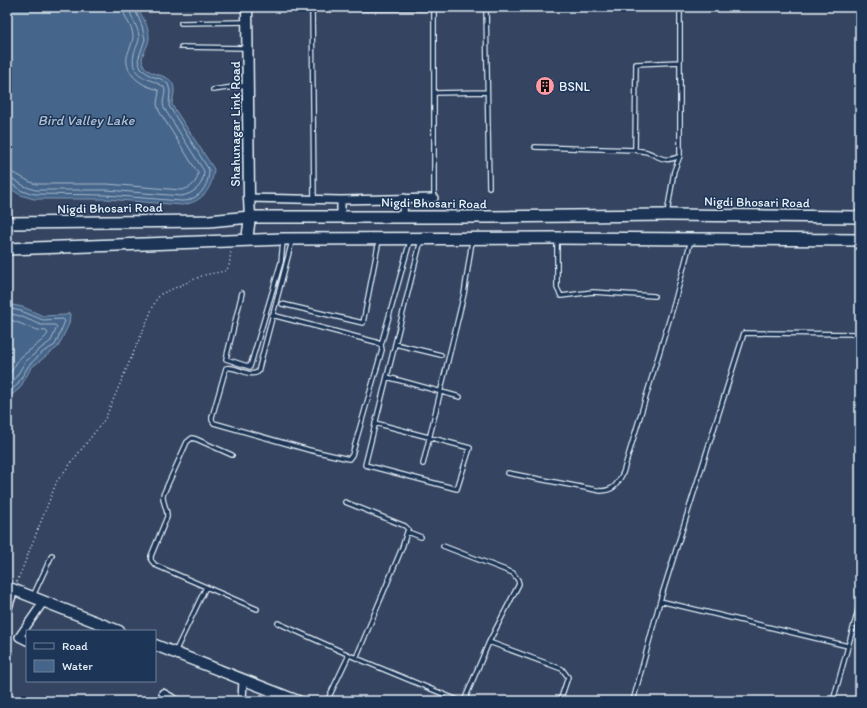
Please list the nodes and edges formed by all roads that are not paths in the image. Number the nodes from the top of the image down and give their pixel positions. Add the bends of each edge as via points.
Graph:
1 (247, 7) edge
2 (680, 7) edge
3 (312, 8) edge
4 (384, 8) edge
5 (434, 8) edge
6 (486, 8) edge
7 (247, 22) junction
8 (181, 23) dead end
9 (182, 47) dead end
10 (248, 48) junction
11 (680, 62) junction
12 (248, 85) junction
13 (213, 90) dead end
14 (487, 92) junction
15 (434, 93) junction
16 (535, 147) dead end
17 (635, 150) junction
18 (680, 156) junction
19 (489, 187) dead end
20 (249, 198) junction
21 (404, 198) junction
22 (434, 198) joint
23 (314, 200) junction
24 (341, 200) junction
25 (667, 215) junction
26 (341, 216) junction
27 (404, 216) junction
28 (250, 217) junction
29 (860, 217) edge
30 (7, 223) edge
31 (557, 238) junction
32 (288, 239) junction
33 (379, 239) junction
34 (416, 239) junction
35 (473, 239) junction
36 (247, 240) junction
37 (691, 240) junction
38 (860, 240) edge
39 (7, 249) edge
40 (242, 293) dead end
41 (654, 296) dead end
42 (282, 304) dead end
43 (272, 314) junction
44 (860, 334) edge
45 (395, 344) junction
46 (381, 345) junction
47 (441, 355) dead end
48 (387, 377) junction
49 (440, 391) junction
50 (460, 396) dead end
51 (376, 423) junction
52 (429, 437) junction
53 (232, 455) dead end
54 (423, 464) dead end
55 (508, 473) dead end
56 (345, 502) dead end
57 (408, 532) junction
58 (421, 537) dead end
59 (443, 546) dead end
60 (52, 556) dead end
61 (206, 587) junction
62 (11, 588) edge
63 (33, 597) junction
64 (44, 601) junction
65 (660, 601) junction
66 (860, 603) edge
67 (257, 609) dead end
68 (7, 611) edge
69 (278, 623) dead end
70 (116, 630) edge
71 (26, 640) edge
72 (489, 642) junction
73 (156, 645) edge
74 (848, 646) junction
75 (174, 653) junction
76 (349, 655) junction
77 (356, 658) junction
78 (243, 680) junction
79 (163, 693) dead end
80 (177, 701) edge
81 (242, 701) edge
82 (298, 701) edge
83 (328, 701) edge
84 (460, 701) edge
85 (464, 701) edge
86 (560, 701) edge
87 (633, 701) edge
88 (834, 701) edge

1 - 7 street, Shahunagar Link Road
2 - 11 lane
3 - 4 lane
3 - 23 lane
4 - 5 lane
5 - 6 lane
5 - 15 lane
6 - 14 lane
7 - 8 lane
7 - 10 street, Shahunagar Link Road
9 - 10 lane
10 - 12 street, Shahunagar Link Road
11 - 17 lane via 636,64
11 - 18 lane
12 - 13 lane
12 - 20 street, Shahunagar Link Road
14 - 15 lane
14 - 19 lane
15 - 22 lane
16 - 17 lane
17 - 18 lane via 667,160
18 - 25 lane via 674,171
20 - 23 street
20 - 28 street, Shahunagar Link Road
21 - 22 street
21 - 24 street
21 - 27 street
23 - 24 street
24 - 26 street
25 - 27 main road, Nigdi Bhosari Road
25 - 29 main road, Nigdi Bhosari Road
26 - 27 main road, Nigdi Bhosari Road
26 - 28 main road, Nigdi Bhosari Road
28 - 30 main road, Nigdi Bhosari Road via 209,221
28 - 36 street, Shahunagar Link Road
31 - 35 main road
31 - 37 main road
31 - 41 lane via 557,288 561,296 593,292
32 - 33 main road
32 - 36 main road
32 - 40 lane via 250,367 226,359
32 - 43 lane
33 - 34 main road
33 - 42 lane via 363,323
34 - 35 main road
34 - 45 lane
34 - 46 lane
35 - 49 lane via 464,294
36 - 39 main road
37 - 38 main road
37 - 55 lane via 674,304 618,483 612,489 602,491
43 - 46 lane
43 - 46 lane via 258,372 254,374 228,367 224,370 212,417 214,423 349,459 378,365
44 - 65 lane via 744,333
45 - 47 lane
45 - 48 lane
48 - 49 lane
48 - 51 lane
49 - 50 lane
49 - 52 lane
51 - 52 lane
51 - 52 lane via 365,465 457,489 470,448
52 - 54 lane
53 - 61 lane via 192,438 187,442 163,495 167,517 151,560 155,565
56 - 57 lane via 405,526
57 - 58 lane
57 - 77 lane
59 - 72 lane via 513,573 518,580 519,584
60 - 63 lane
61 - 67 lane
61 - 75 lane
62 - 63 street
62 - 68 street
63 - 64 street
64 - 70 street
64 - 71 street via 19,637
65 - 74 lane
65 - 87 lane
66 - 74 lane
69 - 76 lane
72 - 85 lane
72 - 86 lane via 562,669 568,677
73 - 75 street
74 - 88 lane
75 - 78 street
76 - 77 lane
76 - 83 lane
77 - 84 lane
78 - 81 street
78 - 82 street
79 - 80 street

